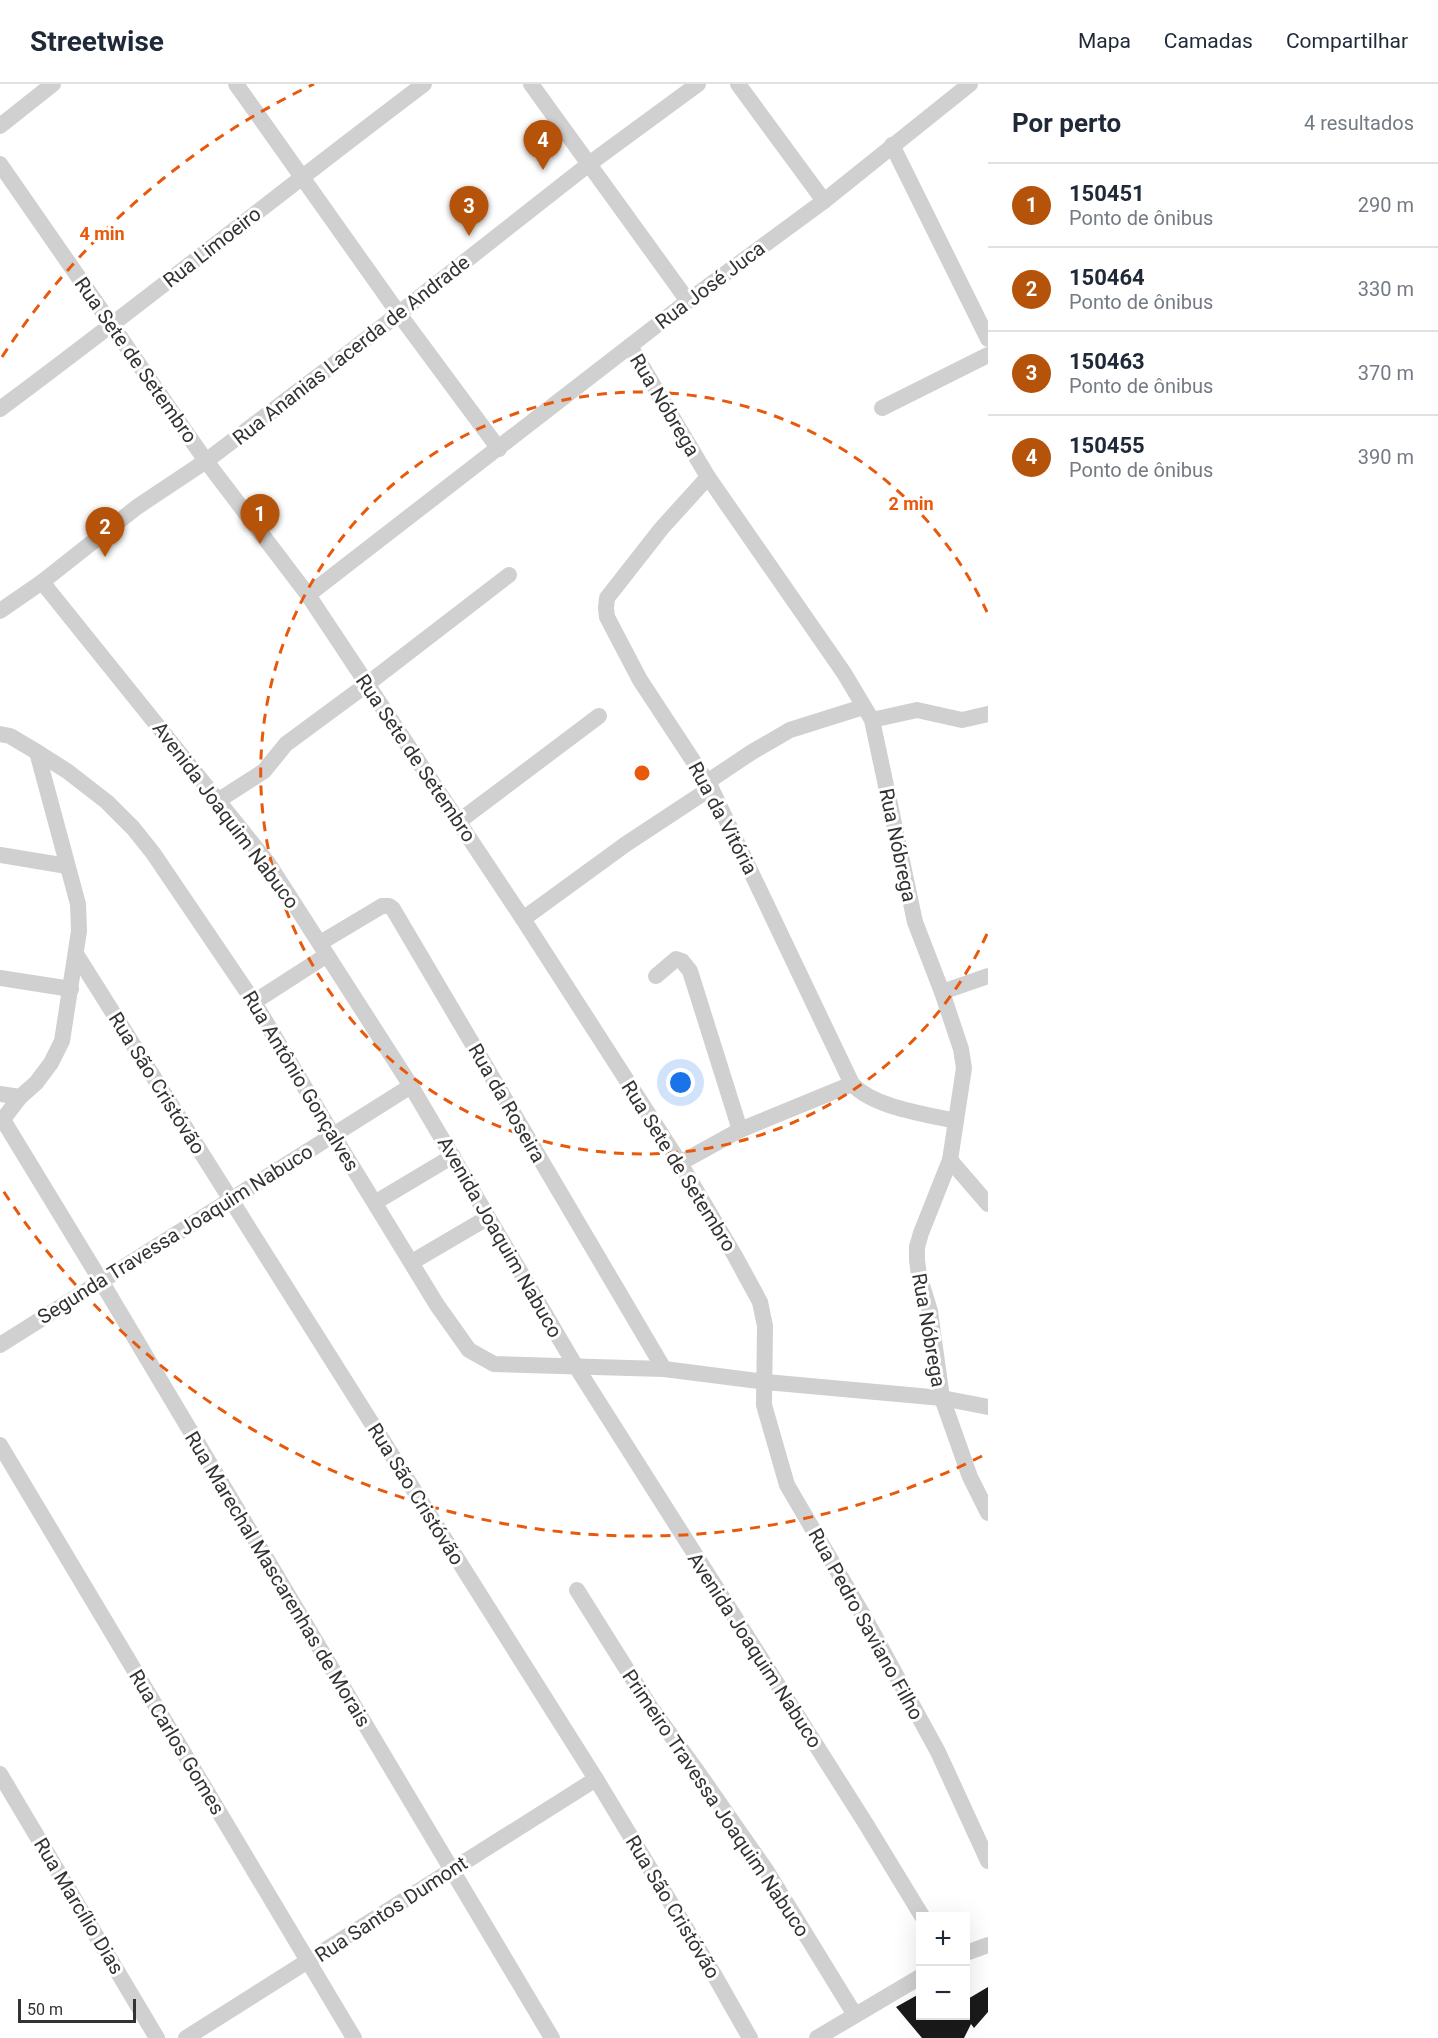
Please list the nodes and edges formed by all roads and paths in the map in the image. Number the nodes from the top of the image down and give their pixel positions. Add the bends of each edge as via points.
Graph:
1 (52, 84) edge
2 (236, 84) edge
3 (424, 84) edge
4 (531, 84) edge
5 (698, 84) edge
6 (738, 84) edge
7 (970, 84) edge
8 (0, 126) edge
9 (892, 145) junction
10 (0, 164) edge
11 (589, 165) junction
12 (301, 177) junction
13 (824, 201) junction
14 (688, 301) junction
15 (399, 314) junction
16 (112, 326) junction
17 (988, 339) edge
18 (630, 346) junction
19 (988, 355) edge
20 (882, 408) dead end
21 (0, 409) edge
22 (499, 449) junction
23 (206, 461) junction
24 (708, 477) junction
25 (509, 575) dead end
26 (42, 582) junction
27 (308, 595) junction
28 (0, 611) edge
29 (366, 685) junction
30 (867, 714) junction
31 (988, 714) edge
32 (599, 716) dead end
33 (0, 734) edge
34 (37, 752) junction
35 (709, 785) junction
36 (219, 800) junction
37 (458, 822) junction
38 (0, 855) edge
39 (67, 867) junction
40 (523, 919) junction
41 (323, 949) junction
42 (76, 954) junction
43 (656, 976) dead end
44 (988, 976) edge
45 (0, 978) edge
46 (71, 989) junction
47 (942, 993) junction
48 (254, 1002) junction
49 (852, 1084) junction
50 (411, 1086) junction
51 (0, 1094) edge
52 (20, 1097) junction
53 (956, 1121) junction
54 (2, 1122) edge
55 (740, 1130) junction
56 (333, 1135) junction
57 (453, 1156) junction
58 (950, 1160) junction
59 (680, 1162) junction
60 (229, 1199) junction
61 (376, 1202) junction
62 (988, 1204) edge
63 (487, 1218) junction
64 (412, 1262) junction
65 (101, 1281) junction
66 (0, 1345) edge
67 (574, 1365) junction
68 (664, 1369) junction
69 (766, 1382) junction
70 (942, 1398) junction
71 (988, 1407) edge
72 (0, 1445) edge
73 (988, 1514) edge
74 (578, 1590) dead end
75 (0, 1774) edge
76 (596, 1779) junction
77 (988, 1861) edge
78 (453, 1869) junction
79 (919, 1912) edge
80 (988, 1945) edge
81 (970, 1952) edge
82 (308, 1962) junction
83 (916, 1980) edge
84 (855, 2016) junction
85 (827, 2036) edge
86 (157, 2038) edge
87 (186, 2038) edge
88 (354, 2038) edge
89 (552, 2038) edge
90 (750, 2038) edge

1 - 8 street
2 - 12 street
3 - 12 street, Rua Limoeiro
4 - 11 street
5 - 11 street, Rua Ananias Lacerda de Andrade
6 - 13 street
7 - 9 street, Rua José Juca
9 - 13 street, Rua José Juca
9 - 17 street
10 - 16 street, Rua Sete de Setembro
11 - 14 street
11 - 15 street, Rua Ananias Lacerda de Andrade
12 - 15 street
12 - 16 street, Rua Limoeiro
13 - 14 street, Rua José Juca
14 - 18 street, Rua José Juca
15 - 22 street
15 - 23 street, Rua Ananias Lacerda de Andrade
16 - 21 street, Rua Limoeiro
16 - 23 street, Rua Sete de Setembro
18 - 22 street, Rua José Juca
18 - 24 street, Rua Nóbrega
19 - 20 street
22 - 27 street, Rua José Juca
23 - 26 street, Rua Ananias Lacerda de Andrade via 137,507
23 - 27 street, Rua Sete de Setembro
24 - 30 street, Rua Nóbrega via 844,673
24 - 35 street, Rua da Vitória via 634,562 607,598 606,608 640,680
25 - 29 street
26 - 28 street, Rua Ananias Lacerda de Andrade
26 - 36 street, Avenida Joaquim Nabuco
27 - 29 street, Rua Sete de Setembro
29 - 36 street via 286,744 264,771
29 - 37 street, Rua Sete de Setembro
30 - 31 street via 917,710 962,720
30 - 35 street via 790,730 752,752
30 - 47 street, Rua Nóbrega via 915,922
32 - 37 street
33 - 34 street, Rua Antônio Gonçalves
34 - 39 street
34 - 48 street, Rua Antônio Gonçalves via 107,802 133,828
35 - 40 street
35 - 49 street, Rua da Vitória
36 - 41 street, Avenida Joaquim Nabuco via 268,863
37 - 40 street, Rua Sete de Setembro
38 - 39 street
39 - 42 street via 78,904
40 - 59 street, Rua Sete de Setembro
41 - 48 street, Rua da Roseira
41 - 50 street, Avenida Joaquim Nabuco
41 - 68 street, Rua da Roseira via 382,906 393,909
42 - 46 street
42 - 60 street, Rua São Cristóvão
43 - 55 street via 676,959 690,971
44 - 47 street
45 - 46 street
46 - 52 street via 62,1041 51,1063
47 - 53 street, Rua Nóbrega via 964,1068
48 - 56 street, Rua Antônio Gonçalves
49 - 53 street via 870,1098
49 - 55 street
50 - 56 street, Segunda Travessa Joaquim Nabuco
50 - 57 street, Avenida Joaquim Nabuco
51 - 52 street
52 - 54 street
53 - 58 street, Rua Nóbrega
54 - 65 street, Rua Marechal Mascarenhas de Morais
55 - 59 street
56 - 60 street, Segunda Travessa Joaquim Nabuco
56 - 61 street, Rua Antônio Gonçalves
57 - 61 street
57 - 63 street, Avenida Joaquim Nabuco
58 - 62 street
58 - 70 street, Rua Nóbrega via 917,1247
59 - 69 street, Rua Sete de Setembro via 760,1302 765,1326
60 - 65 street, Segunda Travessa Joaquim Nabuco
60 - 76 street, Rua São Cristóvão
61 - 64 street, Rua Antônio Gonçalves
63 - 64 street
63 - 67 street, Avenida Joaquim Nabuco
64 - 67 street, Rua Antônio Gonçalves via 469,1350 494,1364
65 - 66 street, Segunda Travessa Joaquim Nabuco
65 - 78 street, Rua Marechal Mascarenhas de Morais
67 - 68 street, Rua Antônio Gonçalves
67 - 79 street, Avenida Joaquim Nabuco
68 - 69 street, Rua Antônio Gonçalves
69 - 70 street, Rua Antônio Gonçalves
69 - 77 street, Rua Pedro Saviano Filho via 764,1405 787,1485 938,1752
70 - 71 street, Rua Antônio Gonçalves
70 - 73 street, Rua Nóbrega via 970,1478
72 - 82 street, Rua Carlos Gomes
74 - 84 street, Primeiro Travessa Joaquim Nabuco via 651,1708 766,1869
75 - 86 street, Rua Marcílio Dias
76 - 78 street, Rua Santos Dumont
76 - 90 street, Rua São Cristóvão
78 - 82 street, Rua Santos Dumont
78 - 89 street, Rua Marechal Mascarenhas de Morais
80 - 81 street
82 - 87 street, Rua Santos Dumont
82 - 88 street, Rua Carlos Gomes
83 - 84 street
84 - 85 street

